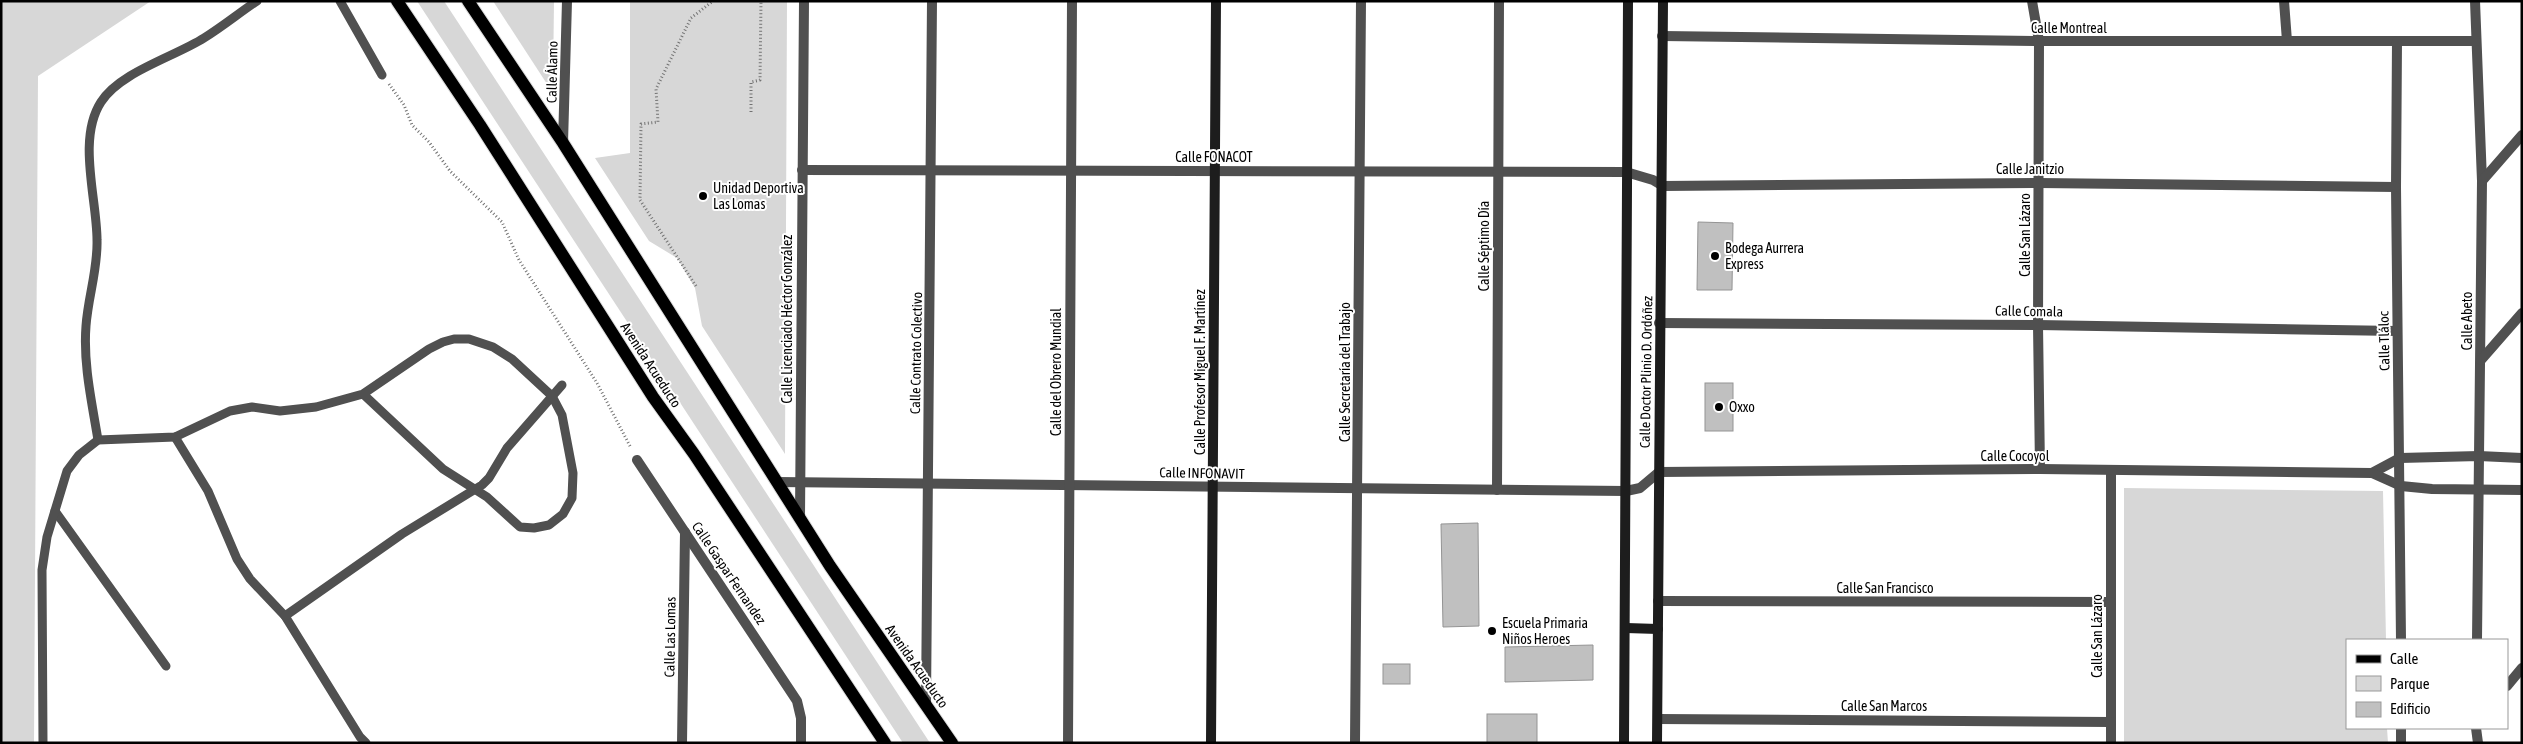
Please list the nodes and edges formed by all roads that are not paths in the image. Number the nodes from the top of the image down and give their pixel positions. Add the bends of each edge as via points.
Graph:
1 (257, 1) edge
2 (340, 1) edge
3 (397, 1) edge
4 (468, 1) edge
5 (567, 1) edge
6 (804, 1) edge
7 (932, 1) edge
8 (1072, 1) edge
9 (1216, 1) edge
10 (1361, 1) edge
11 (1499, 1) edge
12 (1628, 1) edge
13 (1663, 1) edge
14 (2032, 1) edge
15 (2284, 1) edge
16 (2475, 1) edge
17 (1662, 36) junction
18 (2397, 40) junction
19 (2039, 41) junction
20 (2287, 41) junction
21 (2476, 41) junction
22 (382, 75) road end
23 (2522, 135) edge
24 (563, 143) junction
25 (802, 170) junction
26 (931, 170) junction
27 (1071, 171) junction
28 (1215, 171) junction
29 (1360, 171) junction
30 (1498, 172) junction
31 (1626, 172) junction
32 (2482, 180) junction
33 (2039, 183) junction
34 (1663, 186) junction
35 (2396, 188) junction
36 (2522, 313) edge
37 (1660, 323) junction
38 (2038, 325) junction
39 (2397, 331) junction
40 (2481, 360) junction
41 (562, 385) dead end
42 (362, 394) junction
43 (552, 396) junction
44 (175, 438) junction
45 (98, 440) junction
46 (2480, 456) junction
47 (2400, 458) junction
48 (2522, 458) edge
49 (637, 460) road end
50 (2040, 469) junction
51 (2110, 470) junction
52 (1658, 472) junction
53 (2372, 473) junction
54 (777, 482) junction
55 (800, 483) junction
56 (928, 484) junction
57 (1070, 485) junction
58 (2401, 486) junction
59 (1213, 487) junction
60 (475, 489) junction
61 (1357, 489) junction
62 (2479, 489) junction
63 (1496, 490) junction
64 (2522, 490) edge
65 (1626, 491) junction
66 (55, 511) junction
67 (800, 517) junction
68 (685, 532) junction
69 (1658, 601) junction
70 (2111, 602) junction
71 (285, 616) junction
72 (1626, 628) junction
73 (1658, 628) junction
74 (2401, 639) edge
75 (2477, 639) edge
76 (166, 666) dead end
77 (2522, 668) edge
78 (2508, 685) edge
79 (926, 704) junction
80 (1658, 719) junction
81 (2111, 722) junction
82 (2401, 729) edge
83 (2476, 729) edge
84 (43, 743) edge
85 (366, 743) edge
86 (682, 743) edge
87 (800, 743) edge
88 (885, 743) edge
89 (952, 743) edge
90 (1068, 743) edge
91 (1211, 743) edge
92 (1355, 743) edge
93 (1624, 743) edge
94 (1657, 743) edge
95 (2111, 743) edge
96 (2401, 743) edge
97 (2478, 743) edge

1 - 45 lane via 203,39 114,88 97,110 92,125 90,162 98,242 86,330 87,369
2 - 22 lane
3 - 88 main road, Avenida Acueducto via 653,397
4 - 24 main road, Avenida Acueducto
5 - 24 street, Calle Álamo
6 - 25 street, Calle Licenciado Héctor González
7 - 26 street, Calle Contrato Colectivo
8 - 27 street, Calle del Obrero Mundial
9 - 28 street, Calle Profesor Miguel F. Martínez
10 - 29 street, Calle Secretaría del Trabajo
11 - 30 street, Calle Séptimo Día
12 - 31 street, Calle Doctor Plinio D. Ordóñez
13 - 17 street, Calle Doctor Plinio D. Ordóñez
14 - 19 street, Calle San Lázaro
15 - 20 street
16 - 21 street, Calle Abeto
17 - 19 street, Calle Montreal
17 - 34 street, Calle Doctor Plinio D. Ordóñez
18 - 20 street, Calle Montreal
18 - 21 street, Calle Montreal
18 - 35 street, Calle Tláloc
19 - 20 street, Calle Montreal
19 - 33 street, Calle San Lázaro
21 - 32 street, Calle Abeto
23 - 32 street
24 - 54 main road, Avenida Acueducto
25 - 26 street, Calle FONACOT
25 - 55 street, Calle Licenciado Héctor González
26 - 27 street, Calle FONACOT
26 - 56 street, Calle Contrato Colectivo
27 - 28 street, Calle FONACOT
27 - 57 street, Calle del Obrero Mundial
28 - 29 street, Calle FONACOT
28 - 59 street, Calle Profesor Miguel F. Martínez
29 - 30 street, Calle FONACOT
29 - 61 street, Calle Secretaría del Trabajo
30 - 31 street, Calle FONACOT
30 - 63 street, Calle Séptimo Día
31 - 34 street, Calle FONACOT
31 - 65 street, Calle Doctor Plinio D. Ordóñez
32 - 40 street, Calle Abeto
33 - 34 street, Calle Janitzio
33 - 35 street, Calle Janitzio
33 - 38 street, Calle San Lázaro
34 - 37 street, Calle Doctor Plinio D. Ordóñez
35 - 39 street, Calle Tláloc
36 - 40 street
37 - 38 street, Calle Comala
37 - 52 street, Calle Doctor Plinio D. Ordóñez
38 - 39 street, Calle Comala
38 - 50 street, Calle San Lázaro
39 - 47 street, Calle Tláloc
40 - 46 street, Calle Abeto
41 - 43 lane
42 - 43 lane via 429,349 448,340 461,339 493,347 512,359
42 - 44 lane via 316,407 280,411 252,407 230,411
42 - 60 lane via 443,469
43 - 60 lane via 507,448 489,478
43 - 60 lane via 562,415 573,473 572,498 563,514 549,525 520,527
44 - 45 lane
44 - 71 lane via 208,491 237,559 250,579
45 - 66 lane via 79,455 67,471
46 - 47 street
46 - 48 street
46 - 62 street, Calle Abeto
47 - 53 street, Calle Cocoyol
47 - 58 street, Calle Tláloc
49 - 68 street, Calle Gaspar Fernandez
50 - 51 street, Calle Cocoyol
50 - 52 street, Calle Cocoyol
51 - 53 street, Calle Cocoyol
51 - 70 street, Calle San Lázaro
52 - 65 street via 1640,488
52 - 69 street, Calle Doctor Plinio D. Ordóñez
53 - 58 street, Calle Cocoyol
54 - 55 street, Calle INFONAVIT
54 - 67 main road, Avenida Acueducto
55 - 56 street, Calle INFONAVIT
55 - 67 street, Calle Licenciado Héctor González
56 - 57 street, Calle INFONAVIT
56 - 79 street, Calle Contrato Colectivo
57 - 59 street, Calle INFONAVIT
57 - 90 street, Calle del Obrero Mundial
58 - 62 street
58 - 74 street, Calle Tláloc
59 - 61 street, Calle INFONAVIT
59 - 91 street, Calle Profesor Miguel F. Martínez
60 - 71 lane via 402,534
61 - 63 street, Calle INFONAVIT
61 - 92 street, Calle Secretaría del Trabajo
62 - 64 street
62 - 75 street, Calle Abeto
63 - 65 street, Calle INFONAVIT
65 - 72 street, Calle Doctor Plinio D. Ordóñez
66 - 76 lane
66 - 84 lane via 42,570
67 - 79 main road, Avenida Acueducto
68 - 86 street, Calle Las Lomas
68 - 87 street, Calle Gaspar Fernandez via 797,701 801,718
69 - 70 street, Calle San Francisco
69 - 73 street, Calle Doctor Plinio D. Ordóñez
70 - 81 street, Calle San Lázaro
71 - 85 lane
72 - 73 street
72 - 93 street, Calle Doctor Plinio D. Ordóñez
73 - 80 street, Calle Doctor Plinio D. Ordóñez
77 - 78 street
79 - 89 main road, Avenida Acueducto
80 - 81 street, Calle San Marcos
80 - 94 street, Calle Doctor Plinio D. Ordóñez
81 - 95 street, Calle San Lázaro
82 - 96 street
83 - 97 street

